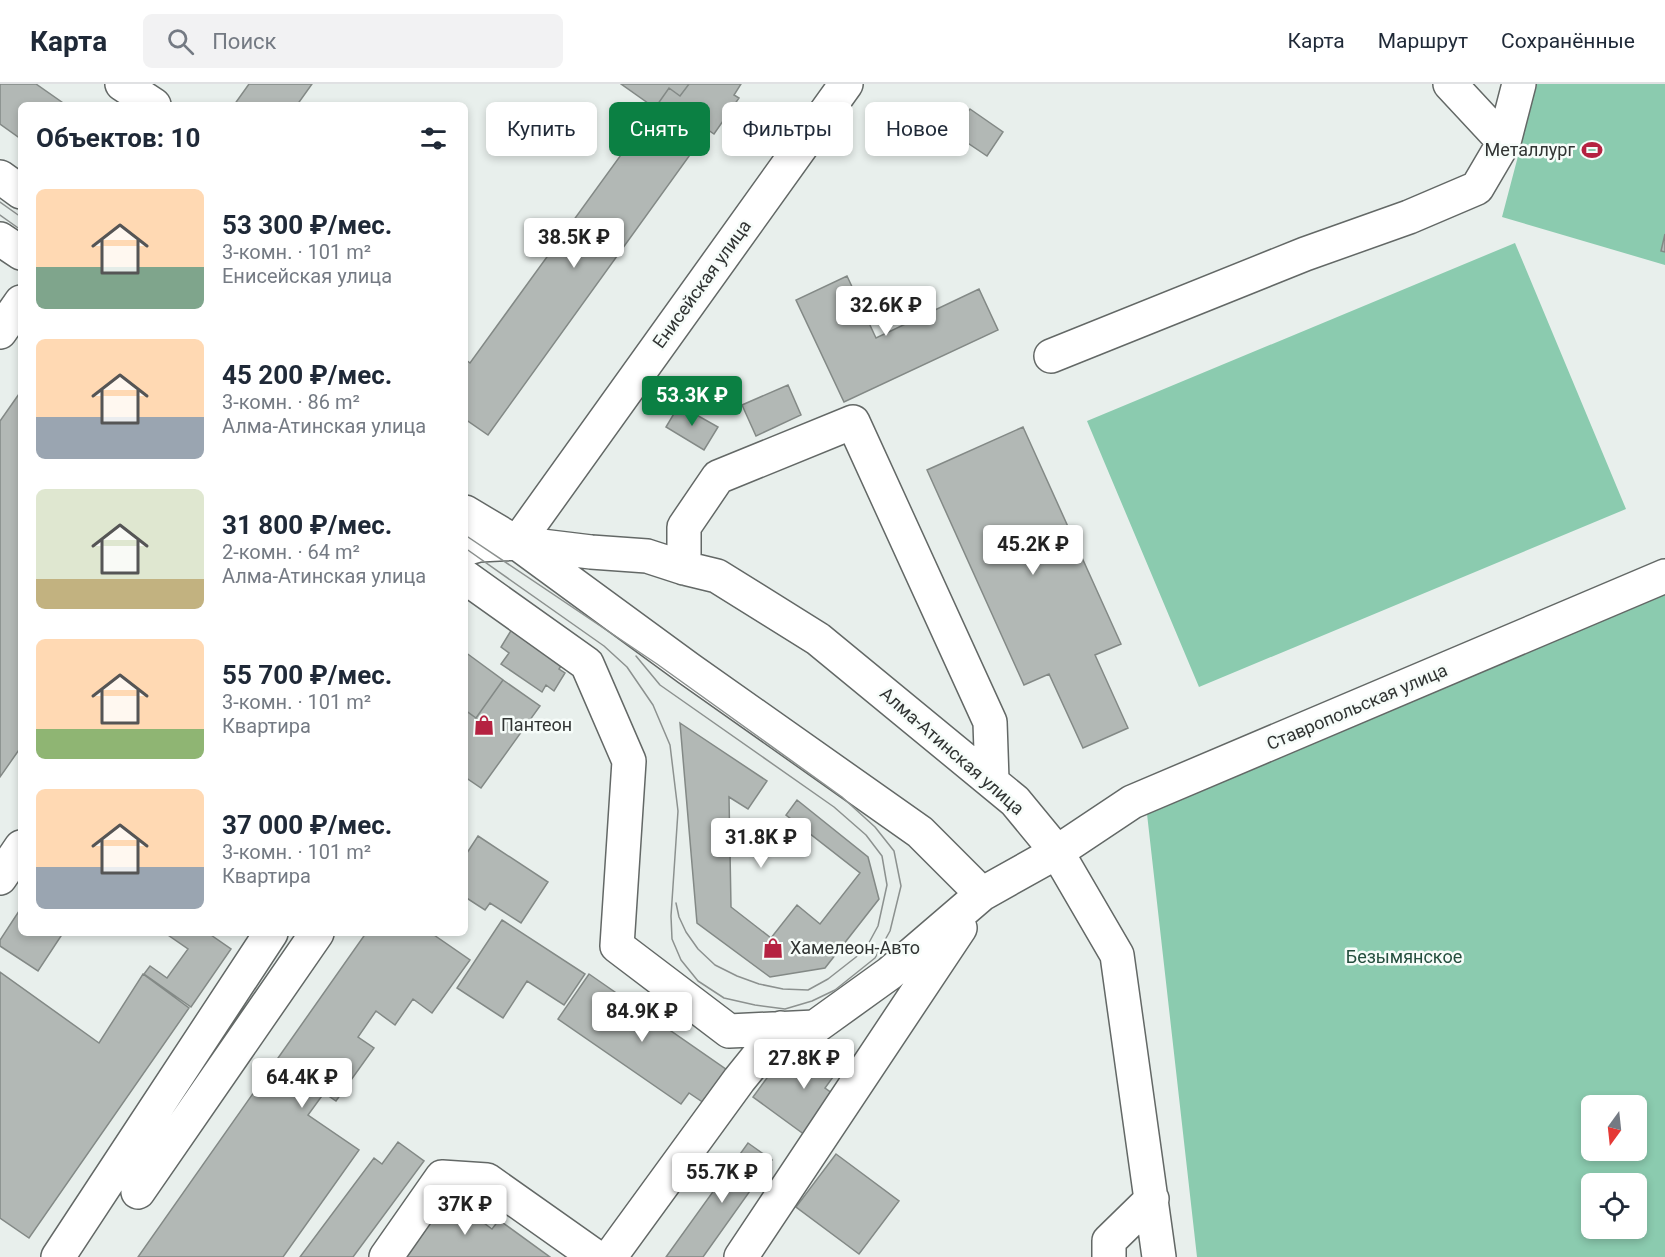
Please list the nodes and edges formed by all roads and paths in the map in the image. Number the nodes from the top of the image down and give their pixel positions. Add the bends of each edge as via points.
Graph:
1 (122, 84) edge
2 (172, 84) edge
3 (846, 84) edge
4 (1450, 84) edge
5 (1519, 84) edge
6 (151, 102) edge
7 (158, 102) edge
8 (1504, 142) junction
9 (0, 177) edge
10 (18, 190) edge
11 (0, 239) edge
12 (18, 251) edge
13 (18, 306) edge
14 (0, 332) edge
15 (1051, 356) dead end
16 (468, 514) edge
17 (517, 543) junction
18 (468, 548) edge
19 (684, 568) junction
20 (1665, 576) edge
21 (468, 579) edge
22 (992, 780) junction
23 (18, 851) edge
24 (1057, 852) junction
25 (0, 878) edge
26 (982, 894) junction
27 (269, 936) edge
28 (315, 936) edge
29 (781, 1028) junction
30 (138, 1192) dead end
31 (1152, 1199) junction
32 (58, 1257) edge
33 (386, 1257) edge
34 (596, 1257) edge
35 (610, 1257) edge
36 (741, 1257) edge
37 (1109, 1257) edge
38 (1159, 1257) edge

1 - 6 street
2 - 7 street
3 - 17 street, Енисейская улица
4 - 8 street
5 - 8 street
8 - 15 street via 1477,188
9 - 10 street
11 - 12 street
13 - 14 street
16 - 17 street, Алма-Атинская улица
17 - 18 street, Алма-Атинская улица
17 - 19 street, Алма-Атинская улица via 647,556
17 - 26 street via 920,832
19 - 22 street, Алма-Атинская улица via 717,576 818,639
19 - 22 street via 684,527 718,477 853,422 990,722
20 - 24 street, Ставропольская улица via 1132,802
21 - 29 street, Ставропольская улица via 587,664 629,761 617,946 729,1031
22 - 24 street, Алма-Атинская улица
23 - 25 street
24 - 26 street, Ставропольская улица
24 - 31 street, Алма-Атинская улица via 1117,955
26 - 29 street, Ставропольская улица via 890,974 815,1027
26 - 36 street
27 - 32 street
28 - 30 street
29 - 35 street
31 - 37 street via 1109,1241
31 - 38 street, Алма-Атинская улица
33 - 34 street via 442,1177 487,1180

